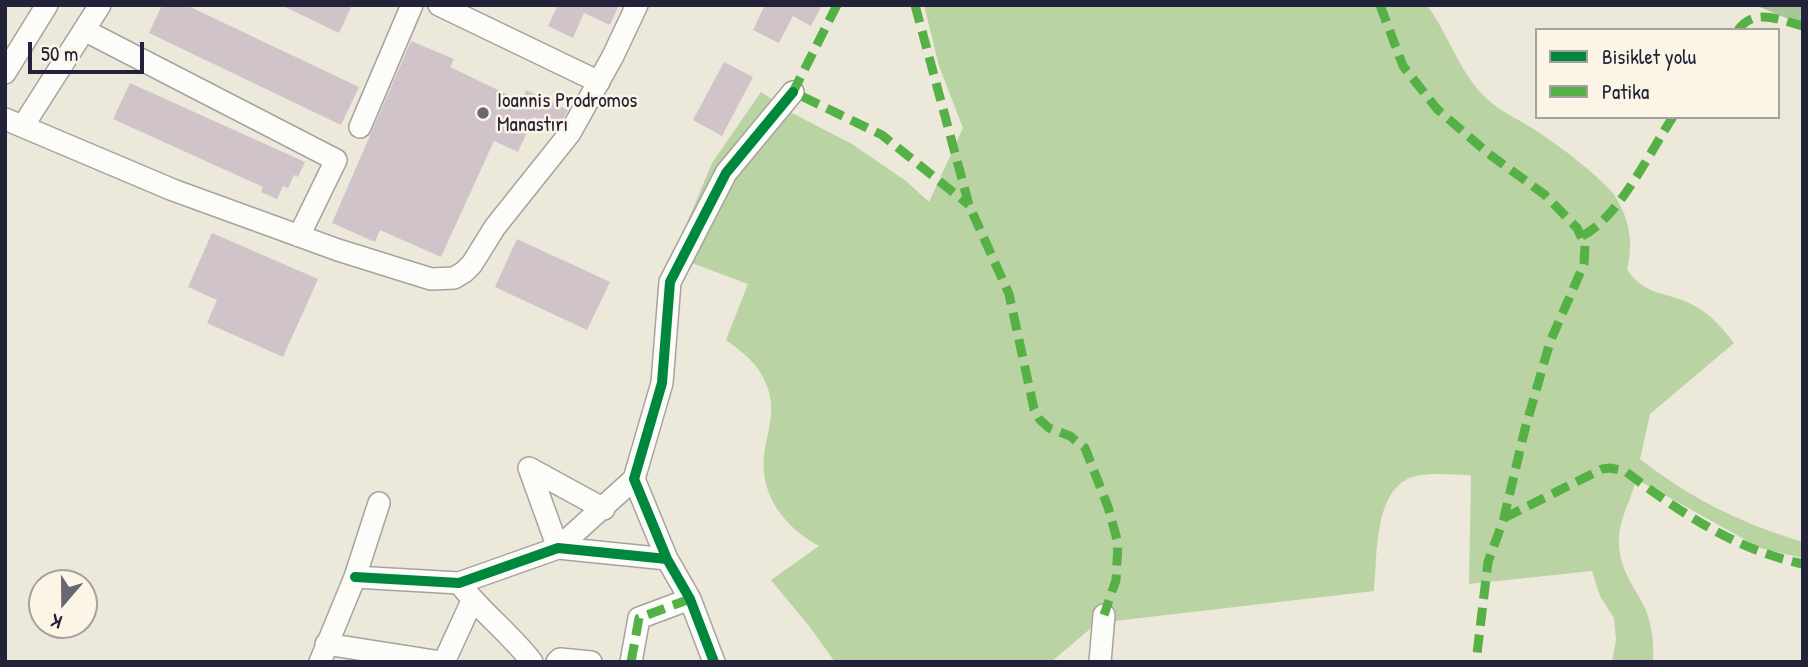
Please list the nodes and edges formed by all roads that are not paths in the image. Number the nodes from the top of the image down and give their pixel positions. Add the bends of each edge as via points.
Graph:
1 (47, 5) edge
2 (100, 5) edge
3 (412, 5) edge
4 (439, 5) edge
5 (637, 5) edge
6 (84, 30) junction
7 (5, 73) edge
8 (599, 82) junction
9 (793, 92) dead end
10 (14, 123) edge
11 (360, 127) dead end
12 (299, 236) junction
13 (635, 479) junction
14 (379, 503) dead end
15 (604, 509) junction
16 (558, 548) junction
17 (667, 559) junction
18 (355, 577) junction
19 (459, 583) junction
20 (690, 599) junction
21 (472, 601) junction
22 (1104, 615) dead end
23 (323, 653) edge
24 (442, 662) edge
25 (532, 662) edge
26 (557, 662) edge
27 (591, 662) edge
28 (631, 662) edge
29 (714, 662) edge
30 (1100, 662) edge

1 - 7 street
2 - 6 street
3 - 11 street
4 - 8 street
5 - 8 street
6 - 10 street
6 - 12 street via 336,160
8 - 12 street via 570,133 495,227 472,264 454,278 431,279
9 - 13 street via 726,173 670,282 662,383
10 - 12 street via 173,190
13 - 15 street
13 - 17 street
14 - 18 street
15 - 16 street
15 - 16 street via 529,468
16 - 17 street
16 - 19 street
17 - 20 street
18 - 19 street
18 - 23 street
19 - 21 street
20 - 28 street via 639,618
20 - 29 street
21 - 24 street
21 - 25 street via 514,638
22 - 30 street
23 - 24 street
26 - 27 street

